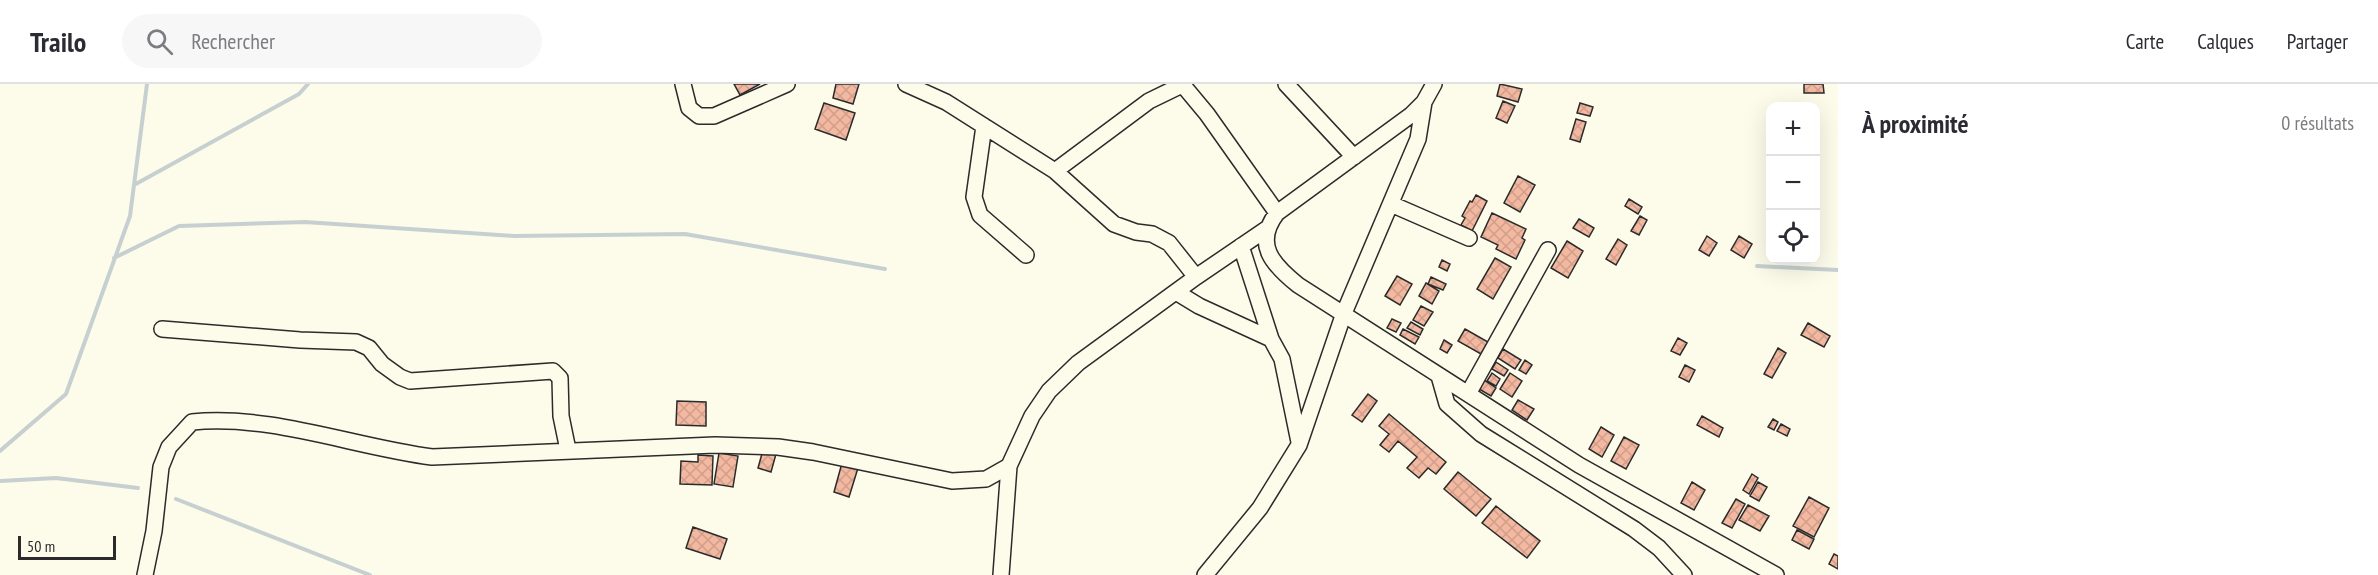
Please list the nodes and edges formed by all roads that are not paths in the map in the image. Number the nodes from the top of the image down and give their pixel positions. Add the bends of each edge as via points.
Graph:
1 (683, 84) edge
2 (787, 84) edge
3 (906, 84) edge
4 (1182, 84) edge
5 (1286, 84) edge
6 (1434, 84) edge
7 (1424, 102) junction
8 (984, 126) junction
9 (1354, 157) junction
10 (1055, 171) junction
11 (1390, 204) junction
12 (1277, 213) junction
13 (1268, 228) junction
14 (1469, 238) dead end
15 (1241, 246) junction
16 (1548, 250) dead end
17 (1026, 255) dead end
18 (1196, 277) junction
19 (1176, 292) junction
20 (1344, 313) junction
21 (162, 329) dead end
22 (1270, 339) junction
23 (1439, 376) junction
24 (1468, 394) junction
25 (1299, 445) junction
26 (568, 450) junction
27 (1009, 466) junction
28 (145, 575) edge
29 (1001, 575) edge
30 (1205, 575) edge
31 (1684, 575) edge
32 (1776, 575) edge

1 - 2 street via 689,108 699,116 714,116
3 - 8 street via 946,102
4 - 10 street via 1149,101
4 - 12 street
5 - 9 street
6 - 7 street
7 - 9 street
7 - 11 street via 1418,139
8 - 10 street
8 - 17 street via 974,197 980,215
9 - 12 street
10 - 18 street via 1114,224 1169,243
11 - 14 street
11 - 20 street
12 - 13 street
13 - 15 street
13 - 20 street via 1268,253 1273,263 1298,285
15 - 18 street
15 - 22 street
16 - 24 street
18 - 19 street
19 - 22 street
19 - 27 street via 1078,363 1049,391 1032,416
20 - 23 street
20 - 25 street
21 - 26 street via 356,342 410,381 553,371 560,378 561,416
22 - 25 street via 1288,379
23 - 24 street
23 - 31 street via 1447,404 1481,434 1634,529
24 - 32 street via 1579,465
25 - 30 street via 1260,508
26 - 27 street via 715,444 778,447 952,481 986,479
26 - 28 street via 432,457 390,452 281,428 217,420 192,422 169,447 161,467
27 - 29 street

